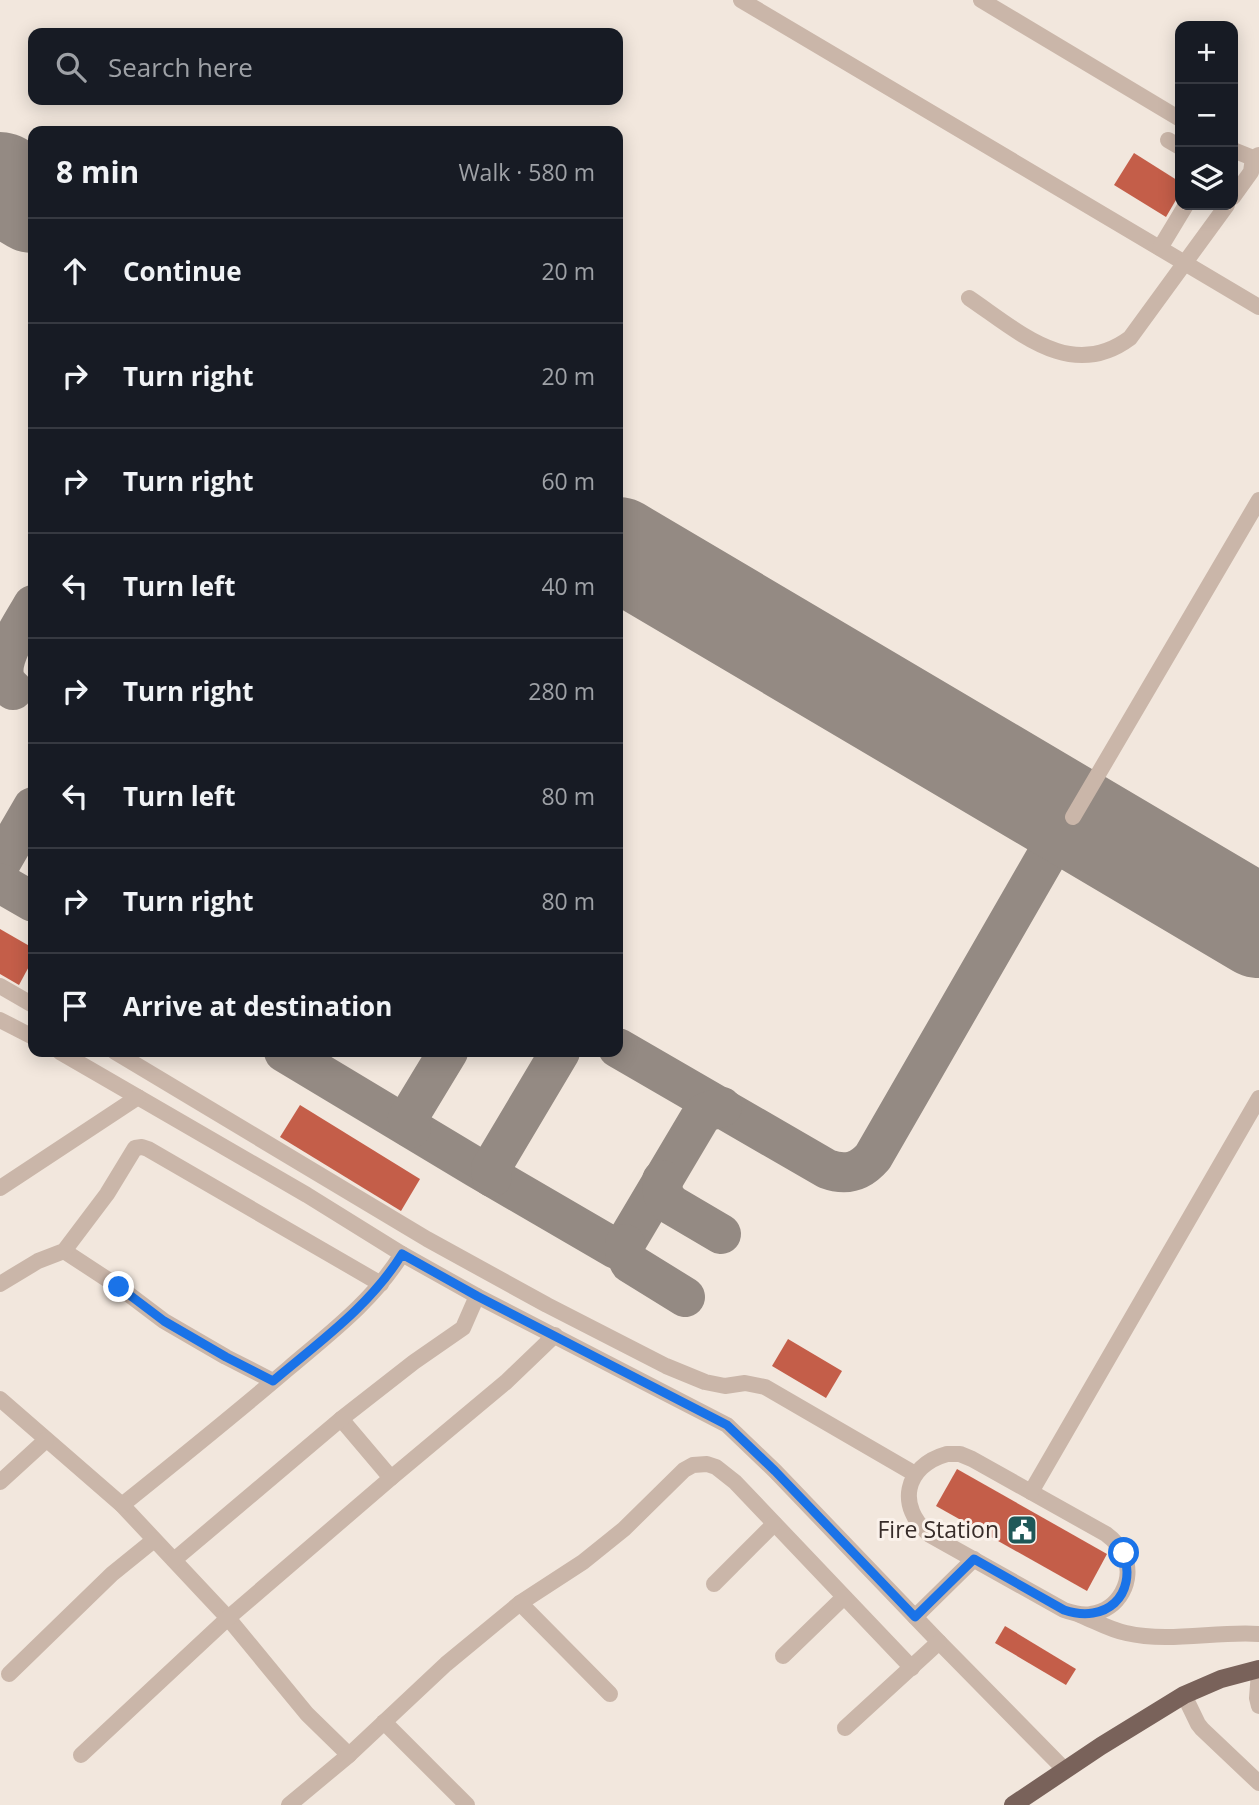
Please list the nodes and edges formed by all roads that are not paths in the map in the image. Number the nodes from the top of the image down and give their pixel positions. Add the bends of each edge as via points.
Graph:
1 (741, 0) edge
2 (981, 0) edge
3 (1175, 116) edge
4 (1238, 152) edge
5 (1256, 157) edge
6 (1238, 190) edge
7 (1183, 210) edge
8 (1223, 210) edge
9 (1160, 248) junction
10 (1185, 263) junction
11 (968, 298) dead end
12 (1259, 307) edge
13 (1259, 500) edge
14 (1073, 817) dead end
15 (0, 986) edge
16 (28, 1002) edge
17 (0, 1020) edge
18 (28, 1034) edge
19 (69, 1057) edge
20 (123, 1057) edge
21 (138, 1097) junction
22 (1259, 1098) edge
23 (0, 1188) edge
24 (64, 1251) junction
25 (402, 1254) junction
26 (0, 1284) edge
27 (381, 1284) junction
28 (477, 1296) junction
29 (555, 1335) junction
30 (273, 1381) junction
31 (0, 1398) edge
32 (341, 1419) junction
33 (46, 1440) junction
34 (915, 1474) junction
35 (391, 1478) junction
36 (0, 1482) edge
37 (1031, 1492) junction
38 (122, 1505) junction
39 (775, 1524) junction
40 (154, 1540) junction
41 (974, 1559) junction
42 (174, 1560) junction
43 (714, 1584) dead end
44 (844, 1597) junction
45 (520, 1603) junction
46 (1077, 1614) junction
47 (915, 1617) junction
48 (228, 1618) junction
49 (1259, 1634) edge
50 (939, 1642) junction
51 (783, 1656) dead end
52 (912, 1668) junction
53 (1259, 1670) edge
54 (9, 1674) dead end
55 (610, 1693) dead end
56 (1184, 1695) junction
57 (1259, 1706) edge
58 (384, 1722) junction
59 (845, 1728) dead end
60 (81, 1755) dead end
61 (349, 1755) junction
62 (1065, 1770) junction
63 (1259, 1783) edge
64 (1023, 1802) edge
65 (289, 1805) edge
66 (467, 1805) edge

1 - 9 street
2 - 3 street
4 - 5 street
5 - 6 street
7 - 9 street
8 - 10 street
9 - 10 street
10 - 11 street via 1130,338 1104,353 1086,356 1050,349
10 - 12 street
13 - 14 street
15 - 16 street
17 - 18 street
19 - 21 street
20 - 34 street via 426,1239 547,1306 705,1382 765,1387
21 - 23 street
21 - 25 street
22 - 37 street
24 - 26 street
24 - 27 street via 135,1148 142,1147
24 - 30 street via 164,1321
25 - 27 street
25 - 28 street
27 - 30 street via 344,1323
28 - 29 street
28 - 32 street via 463,1328
29 - 35 street
29 - 47 street via 727,1425
30 - 38 street
31 - 33 street
32 - 35 street
32 - 42 street
33 - 36 street
33 - 38 street
34 - 37 street via 934,1457 960,1454
34 - 41 street via 909,1501 919,1526
35 - 48 street
37 - 46 street via 1106,1534 1124,1553 1128,1578 1124,1591 1104,1610
38 - 40 street
39 - 43 street
39 - 44 street
39 - 45 street via 716,1466 693,1465 583,1562
40 - 42 street
40 - 54 street via 112,1574
41 - 46 street
41 - 47 street
42 - 48 street
44 - 51 street
44 - 52 street
45 - 55 street
45 - 58 street
46 - 49 street via 1123,1633 1168,1637
47 - 50 street
48 - 60 street
48 - 61 street via 307,1714
50 - 52 street
50 - 62 street
52 - 59 street
53 - 56 main road
53 - 57 street
56 - 62 main road
56 - 63 street via 1198,1724
58 - 61 street
58 - 66 street
61 - 65 street
62 - 64 main road

